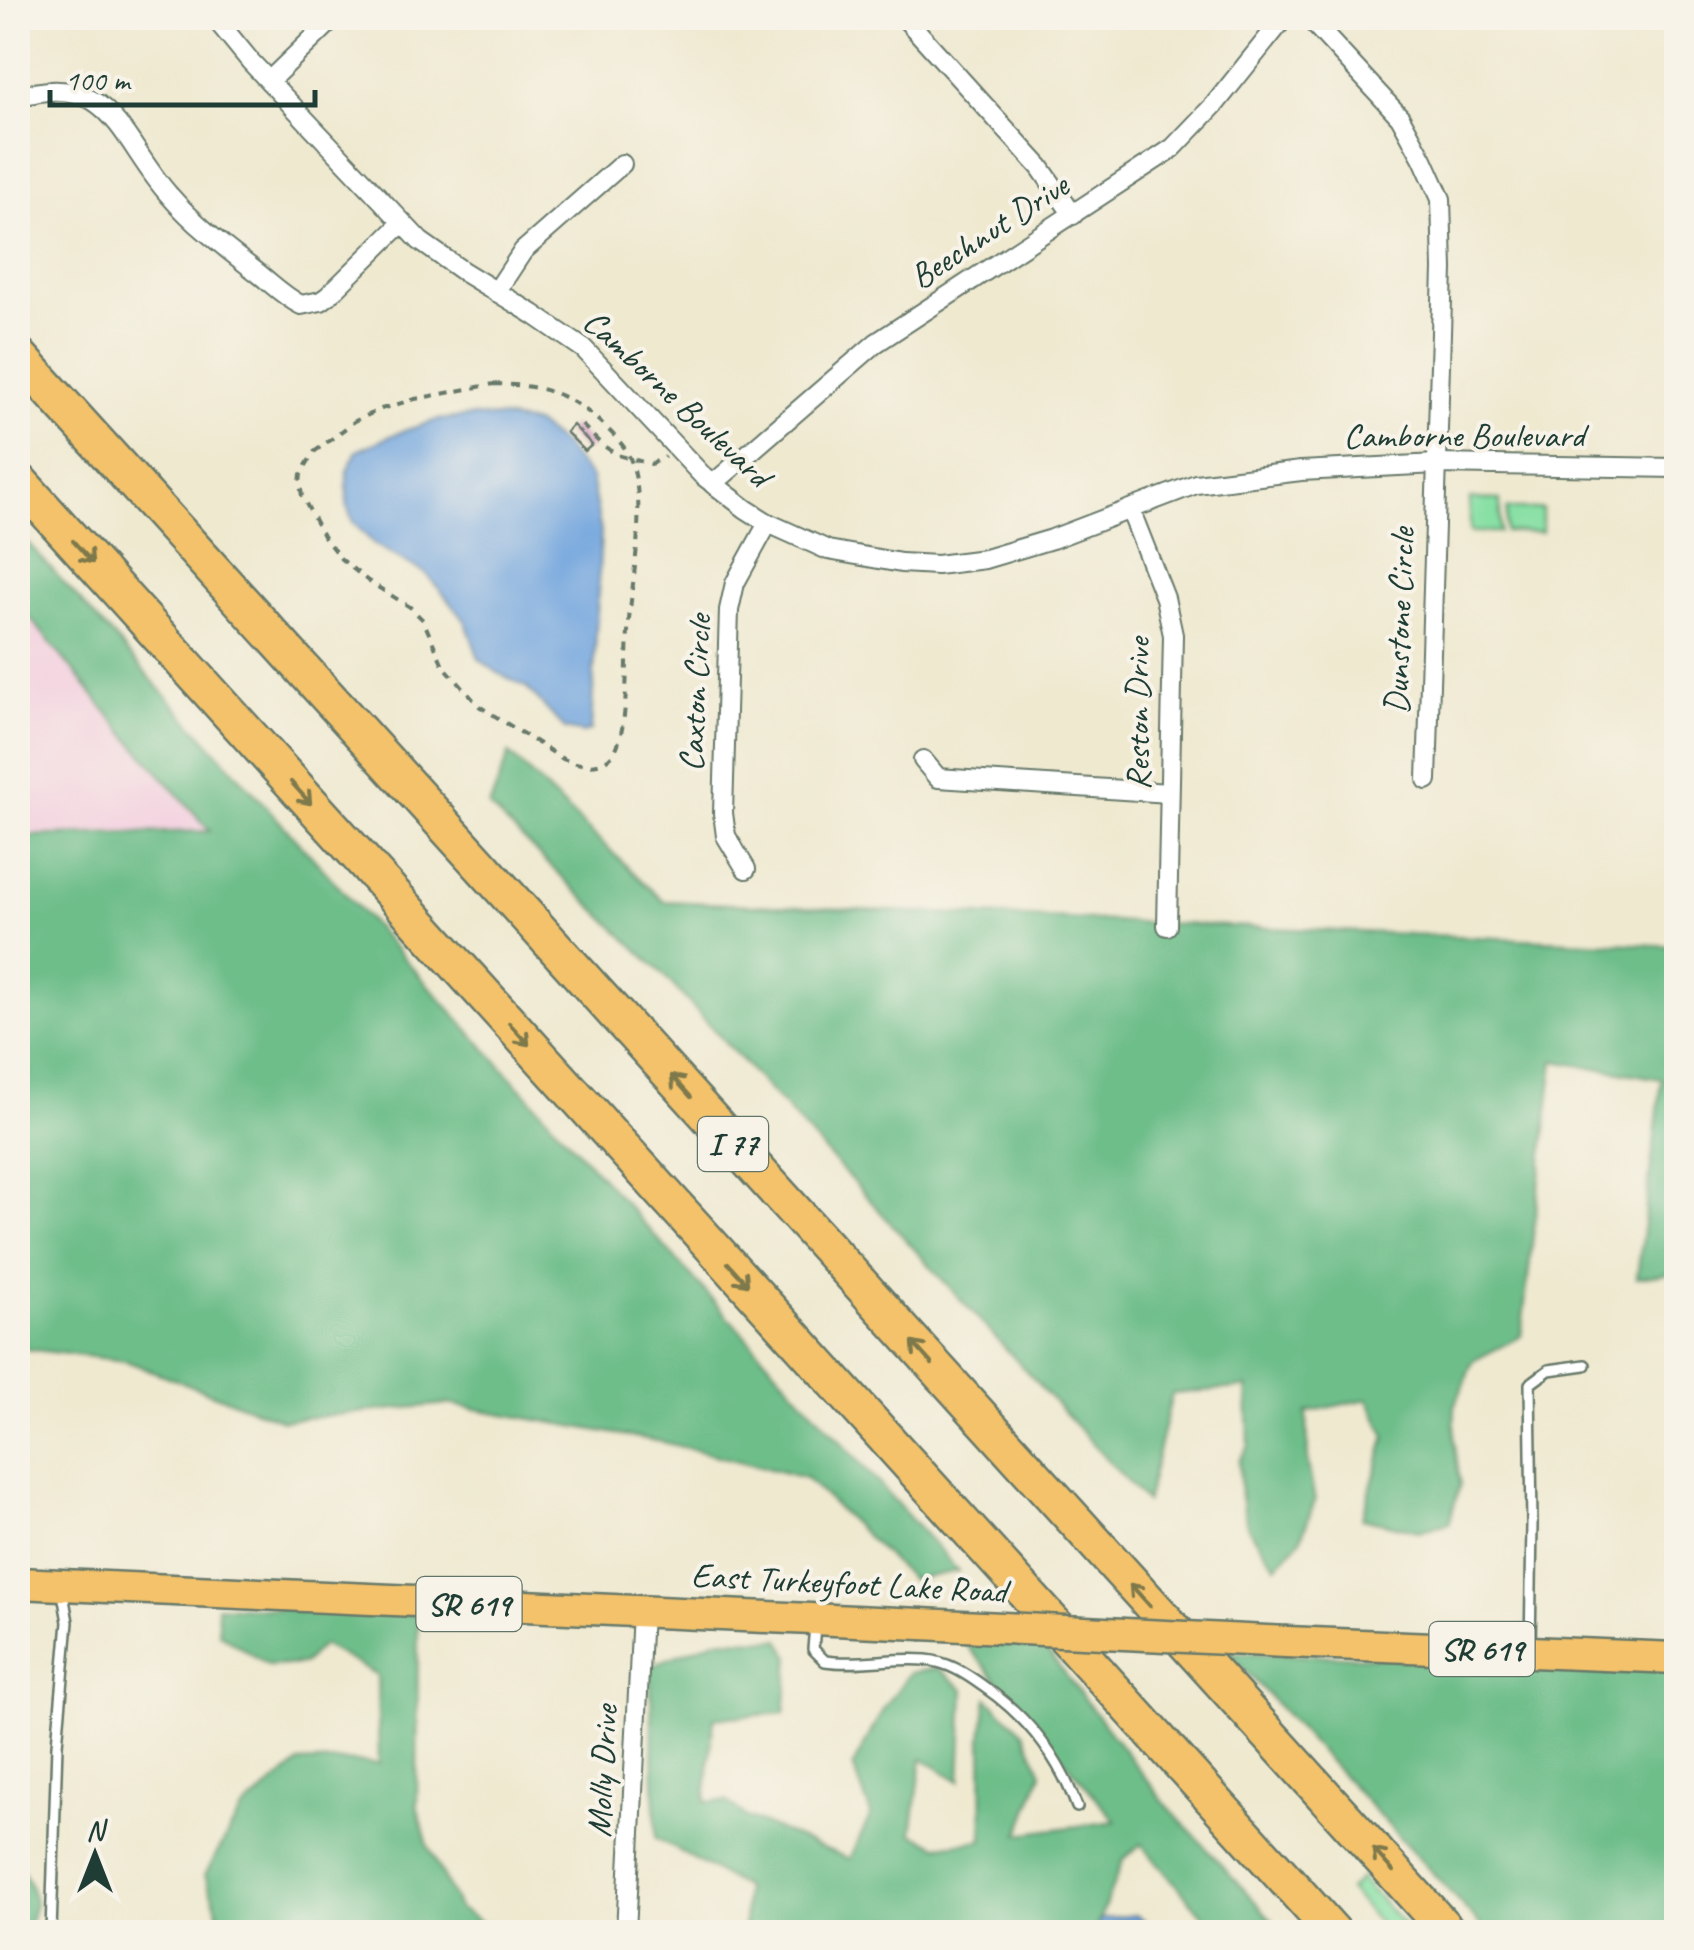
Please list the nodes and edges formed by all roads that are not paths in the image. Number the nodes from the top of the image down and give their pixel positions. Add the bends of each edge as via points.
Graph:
1 (214, 18) edge
2 (334, 18) edge
3 (906, 18) edge
4 (1284, 18) edge
5 (1309, 18) edge
6 (269, 81) junction
7 (18, 97) edge
8 (622, 164) dead end
9 (1073, 214) junction
10 (402, 224) junction
11 (496, 292) junction
12 (18, 355) edge
13 (1436, 464) junction
14 (1676, 468) edge
15 (18, 480) edge
16 (713, 484) junction
17 (1130, 509) junction
18 (768, 523) junction
19 (923, 760) dead end
20 (1427, 780) dead end
21 (1169, 792) junction
22 (746, 869) dead end
23 (1166, 926) dead end
24 (1585, 1365) dead end
25 (18, 1583) edge
26 (62, 1585) junction
27 (642, 1612) junction
28 (815, 1618) junction
29 (1530, 1652) junction
30 (1676, 1658) edge
31 (1077, 1806) dead end
32 (52, 1932) edge
33 (626, 1932) edge
34 (1333, 1932) edge
35 (1448, 1932) edge

1 - 6 street, Camborne Boulevard
2 - 6 street
3 - 9 street via 1040,167
4 - 9 street, Beechnut Drive via 1187,135
5 - 13 street, Dunstone Circle via 1400,117 1440,199
6 - 10 street, Camborne Boulevard
7 - 10 street via 70,92 103,107 182,209 301,305 328,296
8 - 11 street via 523,251
9 - 16 street, Beechnut Drive via 876,343
10 - 11 street, Camborne Boulevard
11 - 16 street, Camborne Boulevard via 584,349
35 -> 12 highway, I 77
13 - 14 street, Camborne Boulevard
13 - 17 street, Camborne Boulevard via 1212,480
13 - 20 street, Dunstone Circle
15 -> 34 highway, I 77
16 - 18 street, Camborne Boulevard
17 - 18 street, Camborne Boulevard via 1007,554 938,565 828,550
17 - 21 street, Reston Drive via 1166,598 1172,635
18 - 22 street, Caxton Circle via 729,610 723,813 726,836
19 - 21 street via 938,778
21 - 23 street, Reston Drive
24 - 29 lane via 1550,1370 1530,1384
25 - 26 main road, East Turkeyfoot Lake Road / SR 619
26 - 27 main road, East Turkeyfoot Lake Road / SR 619
26 - 32 lane via 68,1622
27 - 28 main road, East Turkeyfoot Lake Road / SR 619
27 - 33 street, Molly Drive
28 - 29 main road, East Turkeyfoot Lake Road / SR 619, bridge
28 - 31 lane via 814,1649 825,1662 944,1664 1008,1703 1050,1752
29 - 30 main road, East Turkeyfoot Lake Road / SR 619

